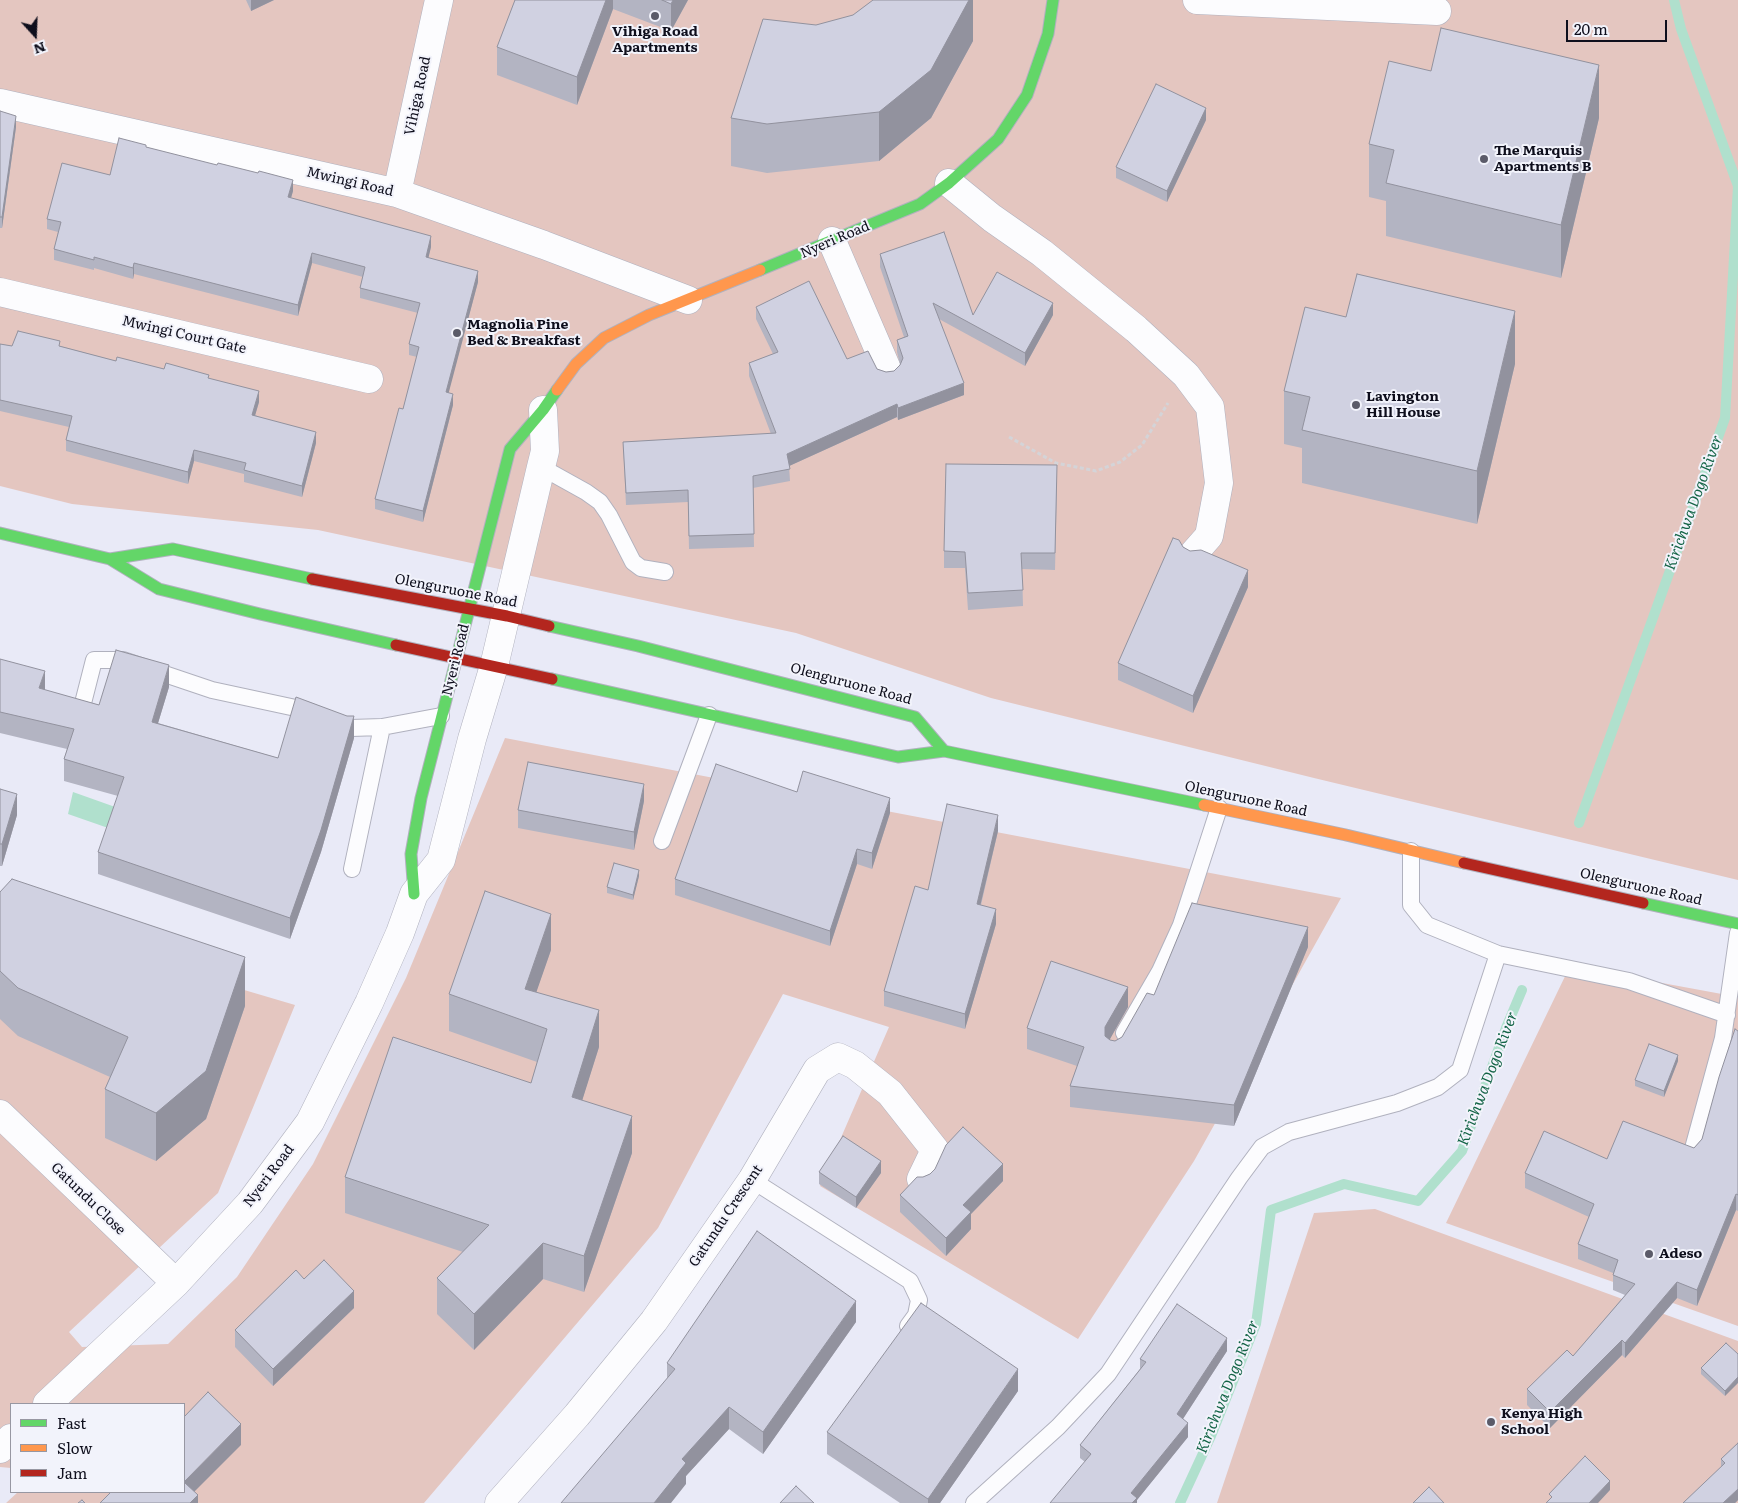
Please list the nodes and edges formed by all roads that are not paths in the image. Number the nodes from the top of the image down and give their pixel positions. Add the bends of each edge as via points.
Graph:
1 (439, 0) edge
2 (1053, 0) edge
3 (1197, 0) edge
4 (1437, 11) dead end
5 (0, 103) edge
6 (949, 183) junction
7 (397, 193) junction
8 (832, 241) junction
9 (0, 292) edge
10 (688, 300) junction
11 (887, 369) dead end
12 (369, 379) dead end
13 (543, 410) junction
14 (541, 467) junction
15 (0, 533) edge
16 (1194, 553) edge
17 (110, 559) junction
18 (664, 572) dead end
19 (468, 610) junction
20 (507, 616) junction
21 (457, 657) junction
22 (494, 666) junction
23 (82, 707) edge
24 (709, 715) junction
25 (442, 716) junction
26 (382, 727) junction
27 (944, 750) junction
28 (1219, 808) junction
29 (662, 841) dead end
30 (1411, 851) junction
31 (352, 869) dead end
32 (414, 894) junction
33 (1738, 924) edge
34 (1738, 933) edge
35 (1498, 954) junction
36 (1727, 1016) junction
37 (1119, 1044) edge
38 (0, 1114) edge
39 (1692, 1152) edge
40 (922, 1179) edge
41 (752, 1180) junction
42 (176, 1283) junction
43 (899, 1339) edge
44 (49, 1403) edge
45 (10, 1439) edge
46 (0, 1449) edge
47 (499, 1503) edge
48 (974, 1503) edge

1 - 7 street, Vihiga Road
2 - 6 street, Nyeri Road via 1048,34 1027,95 998,139
3 - 4 street
5 - 7 street, Mwingi Road
6 - 8 street, Nyeri Road via 920,204
6 - 16 street via 1136,329 1186,375 1210,408 1219,483 1210,536
7 - 10 street, Mwingi Road
8 - 10 street, Nyeri Road
8 - 11 street
9 - 12 street, Mwingi Court Gate
10 - 13 street, Nyeri Road via 604,338 576,364
13 - 14 street, Nyeri Road via 545,451
13 - 19 street, Nyeri Road via 510,449
14 - 18 lane via 600,502 633,562 641,568
14 - 20 street, Nyeri Road
15 - 17 street, Olenguruone Road
17 - 19 street, Olenguruone Road via 173,550
17 - 21 street via 159,589
19 - 20 street, Olenguruone Road
19 - 21 street, Nyeri Road
20 - 22 street, Nyeri Road
20 - 27 street, Olenguruone Road via 915,717
21 - 22 street
21 - 25 street, Nyeri Road
22 - 24 street
22 - 32 street, Nyeri Road via 441,860
23 - 26 lane via 94,660 123,660 212,690 305,710 351,728
24 - 27 street via 898,757
24 - 29 lane
25 - 26 lane
25 - 32 street, Nyeri Road via 410,854
26 - 31 lane
27 - 28 street, Olenguruone Road
28 - 30 street, Olenguruone Road
28 - 37 lane via 1181,925 1160,971
30 - 33 street, Olenguruone Road
30 - 35 lane via 1411,905 1428,925
32 - 42 street, Nyeri Road via 369,1003 310,1122 250,1203
34 - 36 lane
35 - 36 lane via 1629,981
35 - 48 lane via 1460,1070 1438,1087 1397,1103 1289,1132 1262,1147 1108,1374 1058,1427
36 - 39 lane
38 - 42 street, Gatundu Close
40 - 41 street, Gatundu Crescent via 935,1150 890,1093 855,1065 838,1057 817,1070
41 - 43 lane via 910,1281 919,1300 916,1315
41 - 47 street, Gatundu Crescent via 654,1321
42 - 44 street, Nyeri Road
45 - 46 street

